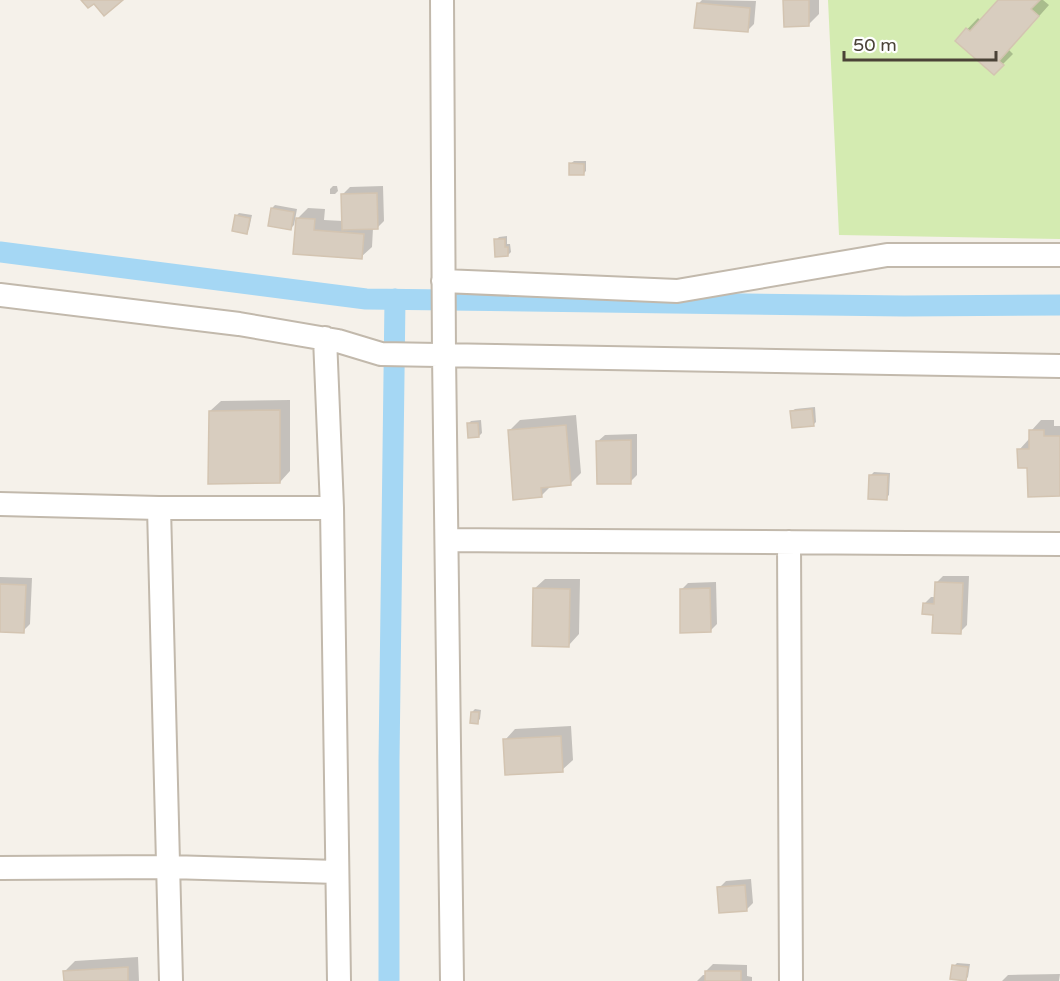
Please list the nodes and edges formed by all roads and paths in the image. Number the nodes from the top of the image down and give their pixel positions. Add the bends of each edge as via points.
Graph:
1 (442, 0) edge
2 (1060, 255) edge
3 (444, 281) junction
4 (0, 295) edge
5 (325, 338) junction
6 (444, 354) junction
7 (1060, 366) edge
8 (0, 504) edge
9 (159, 508) junction
10 (332, 508) junction
11 (447, 540) junction
12 (789, 542) junction
13 (1060, 544) edge
14 (169, 867) junction
15 (0, 868) edge
16 (337, 872) junction
17 (171, 981) edge
18 (339, 981) edge
19 (452, 981) edge
20 (791, 981) edge

1 - 3 street
2 - 3 street via 887,255 677,291
3 - 6 street
4 - 5 street
5 - 6 street via 381,354
5 - 10 street
6 - 7 street
6 - 11 street
8 - 9 street
9 - 10 street
9 - 14 street
10 - 16 street
11 - 12 street
11 - 19 street
12 - 13 street
12 - 20 street
14 - 15 street
14 - 16 street
14 - 17 street
16 - 18 street

